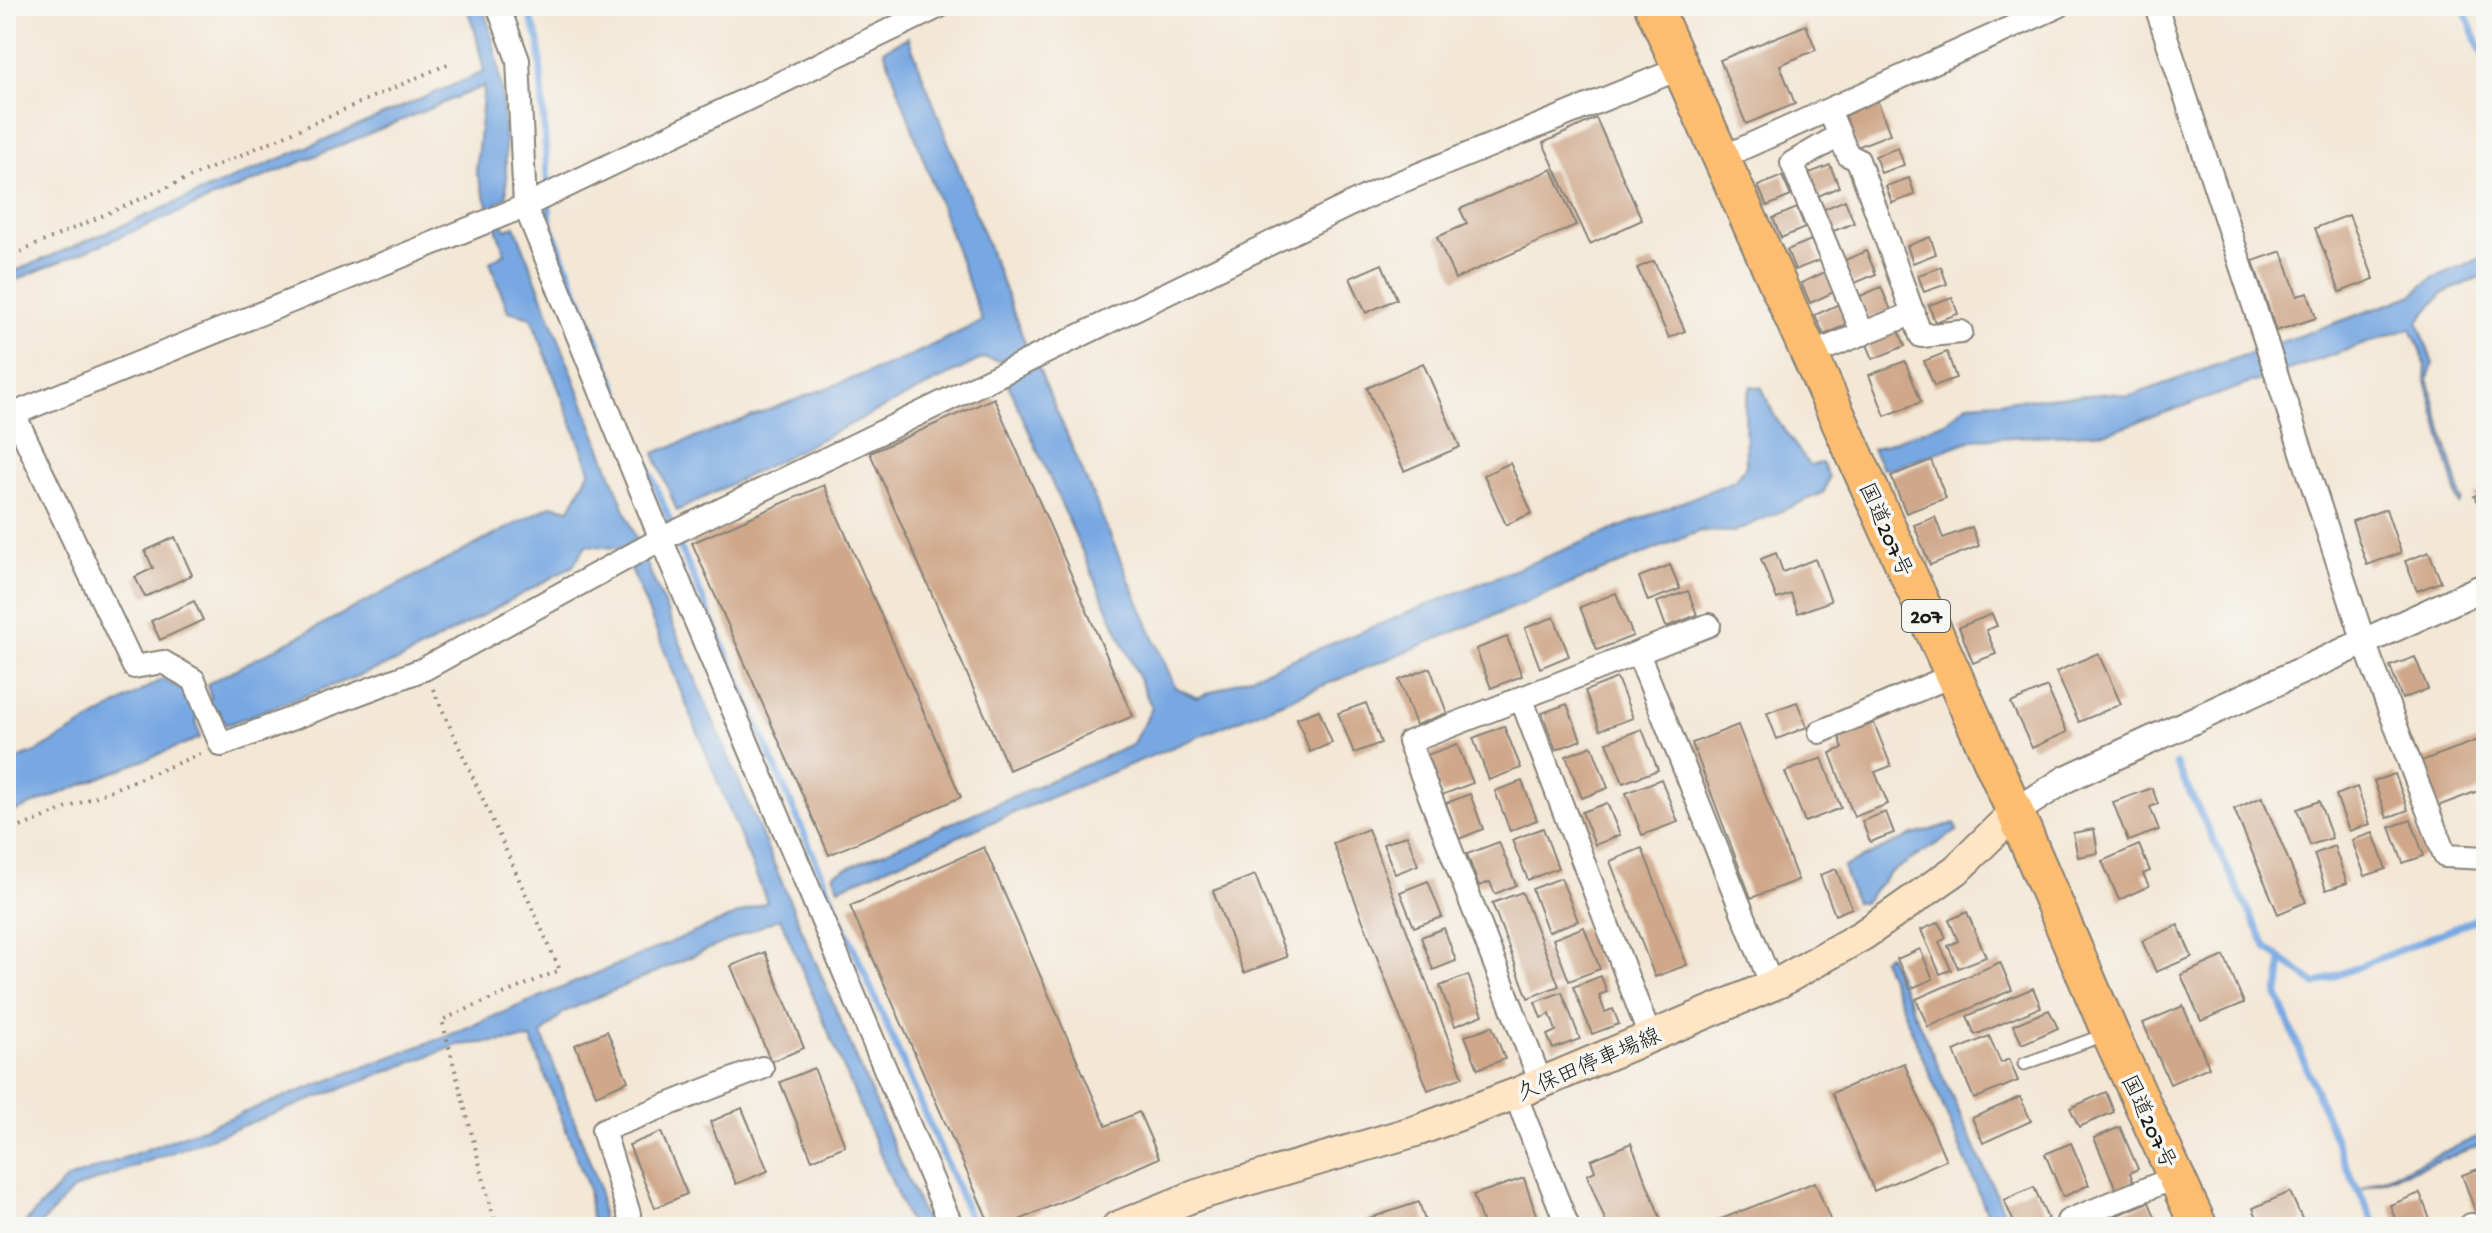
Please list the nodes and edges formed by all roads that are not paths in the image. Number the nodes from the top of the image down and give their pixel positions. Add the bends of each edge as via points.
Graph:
1 (498, 6) edge
2 (940, 6) edge
3 (1653, 6) edge
4 (2059, 6) edge
5 (2156, 6) edge
6 (1681, 68) junction
7 (1829, 110) junction
8 (1840, 135) junction
9 (1721, 158) junction
10 (532, 202) junction
11 (1914, 313) junction
12 (1961, 332) dead end
13 (1863, 334) junction
14 (1809, 355) junction
15 (10, 415) edge
16 (654, 543) junction
17 (2486, 586) edge
18 (1709, 625) dead end
19 (2364, 642) junction
20 (1638, 653) junction
21 (1953, 675) junction
22 (1521, 698) junction
23 (1820, 732) dead end
24 (2015, 812) junction
25 (2486, 858) edge
26 (1772, 986) junction
27 (2110, 1033) junction
28 (1650, 1037) junction
29 (2024, 1064) dead end
30 (762, 1068) dead end
31 (1528, 1088) junction
32 (2176, 1177) junction
33 (2068, 1221) dead end
34 (630, 1227) edge
35 (952, 1227) edge
36 (1117, 1227) edge
37 (1568, 1227) edge
38 (2199, 1227) edge

1 - 10 street via 518,60
2 - 10 street
3 - 6 highway, 国道207号 / 207
4 - 7 street
5 - 19 street
6 - 9 highway, 国道207号 / 207
6 - 16 street via 1378,191
7 - 8 street
7 - 9 street
8 - 11 street via 1848,155 1858,160
8 - 13 street via 1792,163
9 - 14 highway, 国道207号 / 207
10 - 15 street
10 - 16 street
11 - 12 street via 1921,336
11 - 13 street
13 - 14 street
14 - 21 highway, 国道207号 / 207
15 - 16 street via 134,667 163,662 194,680 221,745 424,669
16 - 35 street
17 - 19 street
18 - 20 street
19 - 24 street via 2066,779
19 - 25 street via 2445,856
20 - 22 street
20 - 26 street
21 - 23 street
21 - 24 highway, 国道207号 / 207
22 - 28 street
22 - 31 street via 1409,742
24 - 26 main road, 久保田停車場線 via 1956,870 1863,935
24 - 27 highway, 国道207号 / 207
26 - 28 main road, 久保田停車場線
27 - 29 lane
27 - 32 highway, 国道207号 / 207
28 - 31 main road, 久保田停車場線
30 - 34 street via 603,1130
31 - 36 main road, 久保田停車場線 via 1419,1130 1197,1195
31 - 37 street
32 - 33 street
32 - 38 highway, 国道207号 / 207

